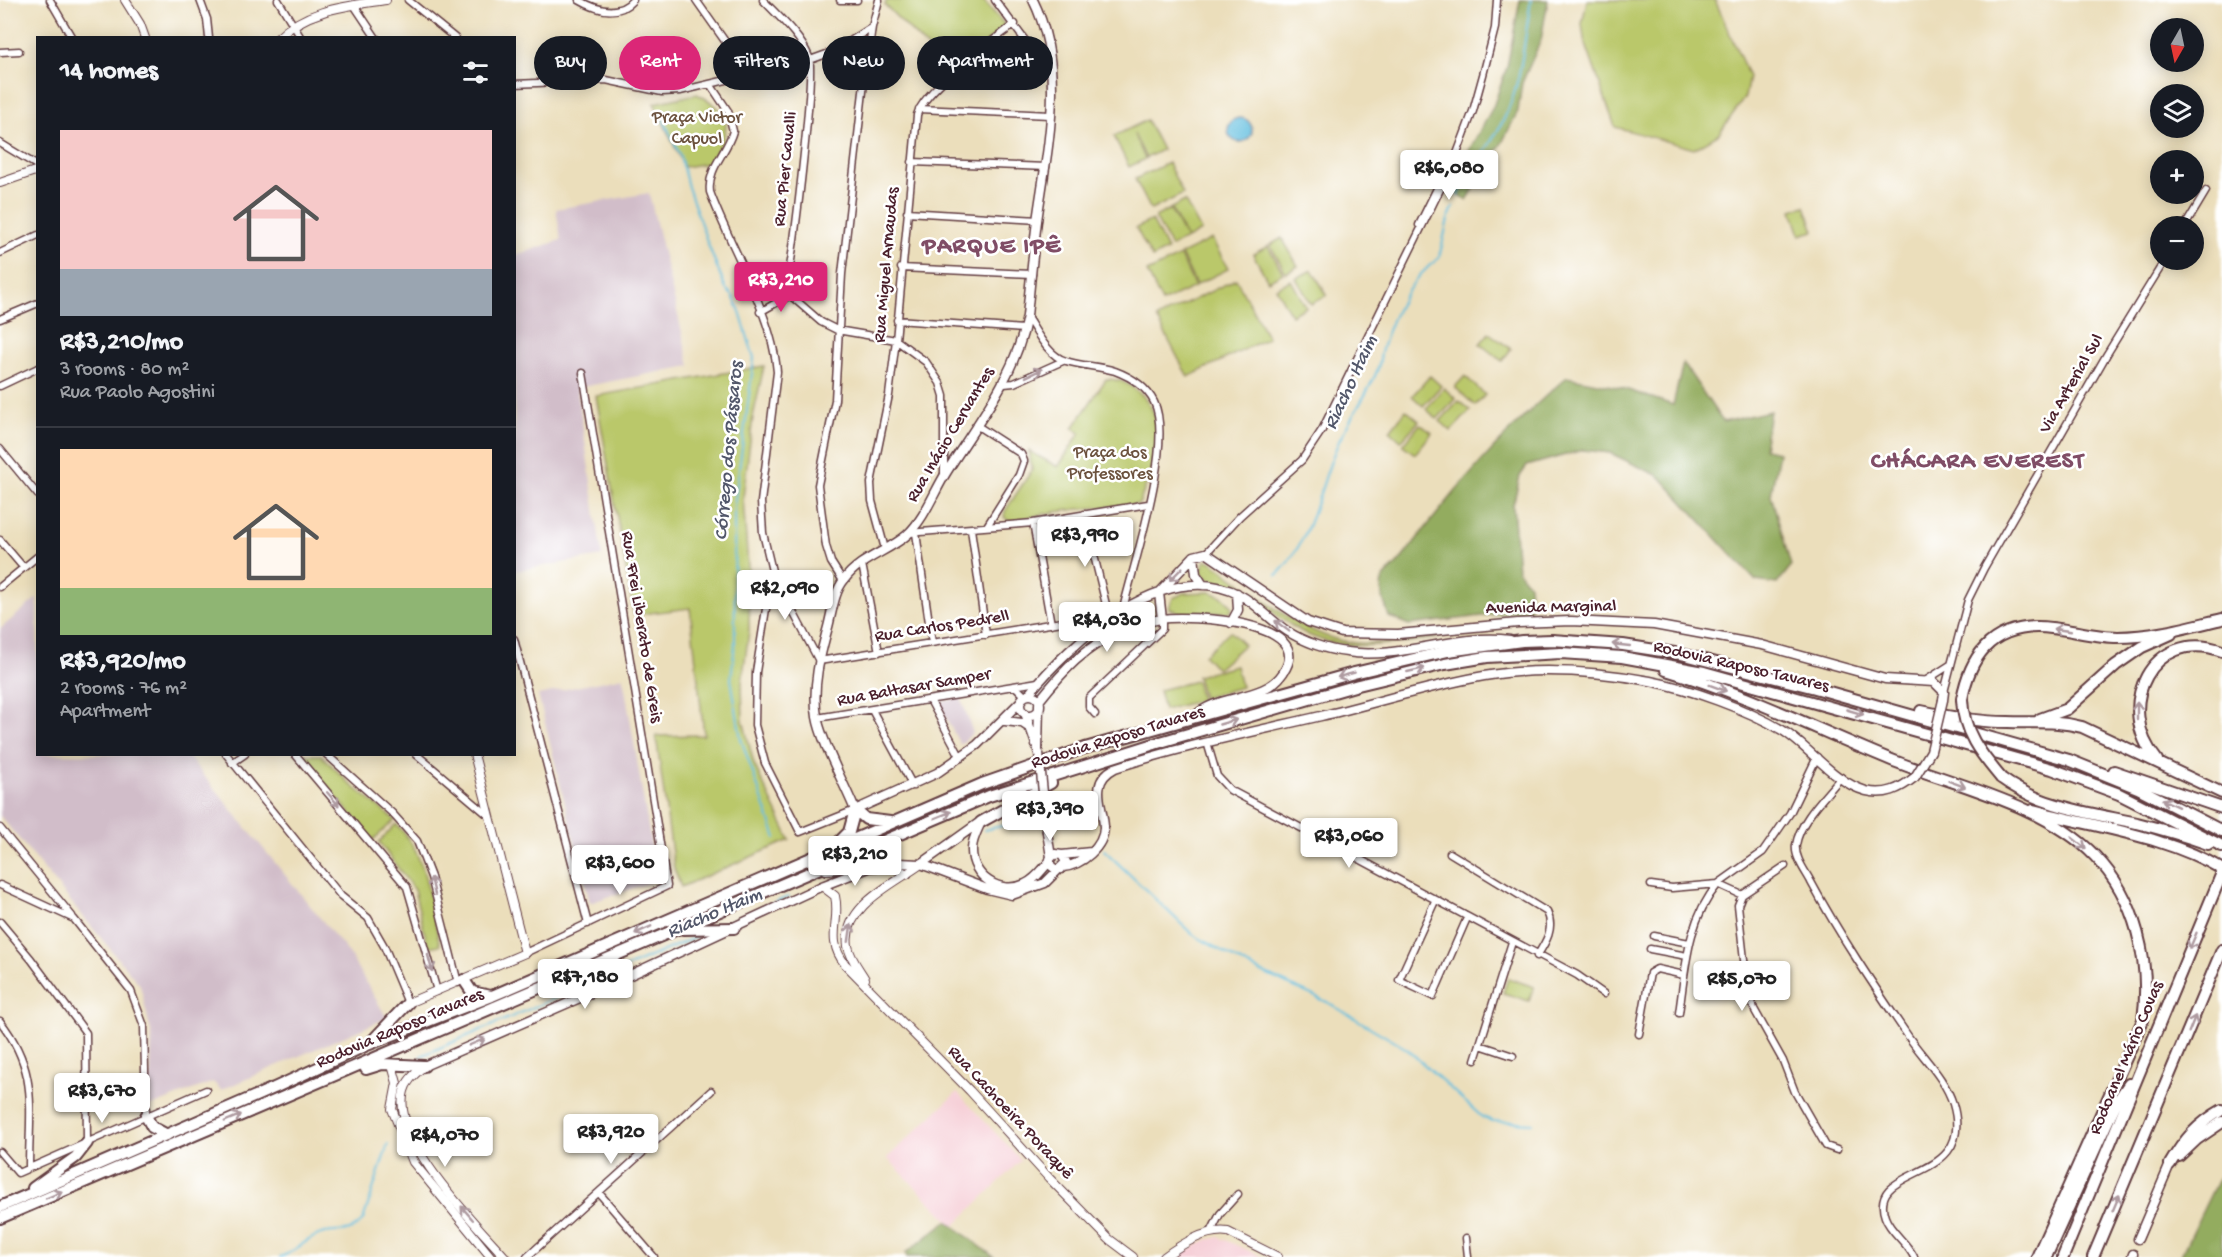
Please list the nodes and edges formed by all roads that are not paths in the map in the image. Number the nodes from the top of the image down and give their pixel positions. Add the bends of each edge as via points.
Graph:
1 (50, 0) edge
2 (125, 0) edge
3 (200, 0) edge
4 (278, 0) edge
5 (386, 0) edge
6 (408, 0) edge
7 (579, 0) edge
8 (633, 0) edge
9 (696, 0) edge
10 (763, 0) edge
11 (840, 0) edge
12 (857, 0) edge
13 (879, 0) edge
14 (995, 0) edge
15 (1033, 0) edge
16 (1497, 0) edge
17 (354, 5) junction
18 (1014, 24) junction
19 (292, 25) junction
20 (872, 27) junction
21 (71, 36) edge
22 (144, 36) edge
23 (209, 36) edge
24 (280, 36) edge
25 (300, 36) edge
26 (375, 36) edge
27 (453, 36) edge
28 (721, 36) edge
29 (795, 36) edge
30 (1023, 36) edge
31 (1046, 36) edge
32 (19, 51) dead end
33 (0, 52) edge
34 (810, 60) edge
35 (713, 83) edge
36 (516, 84) edge
37 (710, 84) junction
38 (808, 90) edge
39 (1051, 90) edge
40 (919, 109) junction
41 (1050, 115) junction
42 (0, 143) edge
43 (912, 162) junction
44 (36, 167) edge
45 (1046, 167) junction
46 (36, 169) edge
47 (0, 183) edge
48 (2206, 191) dead end
49 (907, 212) junction
50 (2191, 216) edge
51 (1038, 220) junction
52 (36, 236) edge
53 (0, 254) edge
54 (901, 268) junction
55 (2159, 270) edge
56 (1032, 274) junction
57 (786, 286) junction
58 (753, 290) junction
59 (790, 295) junction
60 (36, 304) edge
61 (760, 312) junction
62 (1027, 316) junction
63 (0, 319) edge
64 (897, 320) junction
65 (1024, 329) junction
66 (837, 330) junction
67 (896, 340) junction
68 (1063, 361) junction
69 (36, 369) edge
70 (583, 373) dead end
71 (1004, 384) junction
72 (0, 386) edge
73 (976, 425) junction
74 (0, 449) edge
75 (944, 476) junction
76 (36, 493) edge
77 (1148, 504) junction
78 (1084, 514) junction
79 (1034, 523) junction
80 (987, 526) junction
81 (971, 529) junction
82 (912, 533) junction
83 (0, 540) edge
84 (885, 549) junction
85 (1206, 554) junction
86 (1194, 556) junction
87 (36, 557) edge
88 (861, 564) junction
89 (23, 567) junction
90 (772, 571) junction
91 (843, 580) junction
92 (1203, 585) junction
93 (0, 587) edge
94 (1159, 593) junction
95 (1237, 593) junction
96 (1123, 609) junction
97 (1107, 618) junction
98 (1162, 619) junction
99 (2222, 619) edge
100 (1070, 621) junction
101 (1231, 623) junction
102 (1052, 624) junction
103 (2180, 629) junction
104 (986, 635) junction
105 (1087, 635) junction
106 (1522, 641) junction
107 (932, 643) junction
108 (2222, 651) edge
109 (879, 652) junction
110 (517, 656) edge
111 (1622, 657) junction
112 (819, 661) junction
113 (1950, 665) junction
114 (1925, 681) junction
115 (1038, 682) junction
116 (1015, 686) junction
117 (1051, 686) junction
118 (1839, 695) junction
119 (1944, 696) junction
120 (1024, 698) junction
121 (930, 700) junction
122 (1039, 703) junction
123 (872, 710) junction
124 (1024, 713) junction
125 (1095, 714) dead end
126 (1041, 716) junction
127 (817, 718) junction
128 (1192, 719) junction
129 (2037, 720) junction
130 (1003, 721) junction
131 (1031, 729) junction
132 (1207, 742) junction
133 (1039, 752) junction
134 (227, 756) edge
135 (242, 756) edge
136 (297, 756) edge
137 (328, 756) edge
138 (418, 756) edge
139 (474, 756) edge
140 (1817, 756) junction
141 (961, 758) junction
142 (2068, 760) junction
143 (232, 763) junction
144 (2159, 763) junction
145 (1094, 764) junction
146 (1841, 777) junction
147 (913, 786) junction
148 (2222, 793) edge
149 (1990, 796) junction
150 (2222, 808) edge
151 (855, 810) junction
152 (488, 815) junction
153 (895, 822) junction
154 (981, 822) junction
155 (0, 828) edge
156 (2222, 831) edge
157 (2222, 847) edge
158 (832, 850) junction
159 (1092, 852) junction
160 (1450, 853) dead end
161 (1055, 857) junction
162 (883, 864) junction
163 (921, 864) junction
164 (1785, 866) dead end
165 (823, 868) junction
166 (1062, 868) junction
167 (2222, 871) edge
168 (907, 874) junction
169 (1718, 884) junction
170 (0, 885) edge
171 (1652, 885) dead end
172 (822, 886) junction
173 (1742, 895) junction
174 (1436, 901) junction
175 (1467, 918) junction
176 (74, 919) junction
177 (0, 922) edge
178 (588, 924) junction
179 (734, 928) junction
180 (676, 929) junction
181 (3, 930) edge
182 (1654, 936) dead end
183 (1512, 942) junction
184 (1689, 943) junction
185 (1650, 949) dead end
186 (2222, 950) edge
187 (525, 953) junction
188 (1537, 956) junction
189 (1687, 956) junction
190 (1684, 975) junction
191 (461, 982) junction
192 (869, 986) junction
193 (437, 991) junction
194 (1604, 994) dead end
195 (492, 996) junction
196 (408, 1003) junction
197 (1679, 1013) dead end
198 (0, 1021) edge
199 (1639, 1034) dead end
200 (367, 1045) junction
201 (1480, 1045) junction
202 (1513, 1056) dead end
203 (1475, 1060) dead end
204 (392, 1065) junction
205 (424, 1066) junction
206 (337, 1074) junction
207 (2137, 1076) junction
208 (206, 1090) dead end
209 (711, 1091) dead end
210 (403, 1097) junction
211 (393, 1099) junction
212 (2222, 1110) edge
213 (146, 1116) junction
214 (2222, 1122) edge
215 (167, 1135) junction
216 (87, 1143) junction
217 (1837, 1150) dead end
218 (0, 1152) edge
219 (2170, 1164) junction
220 (29, 1168) junction
221 (31, 1192) junction
222 (599, 1193) junction
223 (1238, 1194) dead end
224 (454, 1198) junction
225 (446, 1204) junction
226 (0, 1207) edge
227 (0, 1218) edge
228 (1211, 1232) junction
229 (1466, 1238) dead end
230 (2138, 1239) dead end
231 (491, 1257) edge
232 (505, 1257) edge
233 (527, 1257) edge
234 (654, 1257) edge
235 (1133, 1257) edge
236 (1164, 1257) edge
237 (1278, 1257) edge
238 (1468, 1257) edge
239 (1914, 1257) edge
240 (2037, 1257) edge
241 (2046, 1257) edge
242 (2063, 1257) edge
243 (2093, 1257) edge

1 - 21 street
2 - 22 street
3 - 23 street
4 - 19 street
5 - 17 street
6 - 27 street
7 - 8 street via 611,11
9 - 28 street
10 - 29 street
11 - 12 street
13 - 20 street
14 - 18 street
15 - 31 main road, Rua Inácio Cervantes
16 - 85 street via 1496,28 1462,141 1424,212 1314,445
17 - 19 street via 309,16
17 - 26 street
18 - 30 street
18 - 40 street via 944,81
19 - 24 street
19 - 25 street
20 - 34 street via 835,51
20 - 66 street
32 - 33 street
35 - 37 street
36 - 37 street via 606,80 671,92
37 - 58 street via 728,111 733,131 712,171 710,192
38 - 57 street, Rua Pier Cavalli
39 - 41 main road, Rua Inácio Cervantes
40 - 41 street
40 - 43 street, Rua Miguel Arnaudas
41 - 45 main road, Rua Inácio Cervantes
42 - 44 street
43 - 45 street
43 - 49 street, Rua Miguel Arnaudas
45 - 51 main road, Rua Inácio Cervantes
46 - 47 street
48 - 50 street
49 - 51 street
49 - 54 street, Rua Miguel Arnaudas
51 - 56 main road, Rua Inácio Cervantes
52 - 53 street
54 - 56 street
54 - 64 street, Rua Miguel Arnaudas
55 - 113 street, Via Arterial Sul via 1984,568 1968,600
56 - 62 main road, Rua Inácio Cervantes
57 - 58 street
57 - 59 street
58 - 61 street
59 - 61 street
59 - 66 street via 821,322
60 - 63 street
61 - 90 street via 773,344 777,372 761,502
62 - 65 main road, Rua Inácio Cervantes
62 - 68 street via 1043,342
64 - 65 street
64 - 67 street, Rua Miguel Arnaudas
65 - 71 main road, Rua Inácio Cervantes
66 - 67 street
66 - 91 street via 835,400 818,494 828,555
67 - 75 street via 926,362 940,383 946,410
67 - 84 street, Rua Miguel Arnaudas via 871,483
71 -> 68 street
68 - 77 street via 1118,372 1137,381 1154,403 1160,439
69 - 72 street
70 - 178 street, Rua Frei Liberato de Greis via 667,886
71 - 73 main road, Rua Inácio Cervantes
73 - 75 main road, Rua Inácio Cervantes
73 - 80 street via 1021,454 1024,461 1019,476
74 - 76 street
75 - 82 main road, Rua Inácio Cervantes
77 - 78 street
77 - 96 street
78 - 79 street
78 - 97 street
79 - 80 street
79 - 102 street
80 - 81 street
81 - 82 street
81 - 104 street
82 - 84 main road, Rua Inácio Cervantes
82 - 107 street
83 - 89 street
84 - 88 main road, Rua Inácio Cervantes
85 - 86 main road
85 - 114 main road, Avenida Marginal via 1308,622 1342,633 1398,634 1561,621 1654,625 1762,645 1899,682
86 - 92 main road via 1196,574
86 -> 94 main road, Avenida Marginal
87 - 89 street
88 - 91 main road, Rua Inácio Cervantes
88 - 109 street
89 - 93 street
90 - 112 street
90 - 151 street via 756,672 755,725 765,763 800,832
91 - 112 main road, Rua Inácio Cervantes
92 - 94 main road, Avenida Marginal
92 - 95 main road, Avenida Marginal
94 - 96 main road, Avenida Marginal
94 - 98 main road
95 - 101 main road via 1238,610
106 -> 95 main road, Avenida Marginal via 1485,637 1363,653 1336,651 1287,631
96 - 97 main road, Avenida Marginal
97 - 100 street, Rua Carlos Pedrell
97 - 105 main road, Avenida Marginal
98 - 101 main road
98 - 117 main road via 1104,639 1069,664
98 - 125 street via 1162,629 1089,698 1089,707
99 - 103 highway
100 - 102 street, Rua Carlos Pedrell
100 - 105 street
101 - 128 main road via 1264,629 1282,638 1288,656 1285,671 1271,685 1209,706
102 - 104 street, Rua Carlos Pedrell
103 - 129 highway via 2116,665 2067,709
103 -> 157 highway, bridge via 2120,637 2036,627 2011,632 1992,640 1967,673 1963,716 1970,735 2001,778 2035,797
104 - 107 street, Rua Carlos Pedrell
105 - 115 main road, Avenida Marginal
118 -> 106 highway, Rodovia Raposo Tavares via 1681,654 1623,645
106 -> 128 highway, Rodovia Raposo Tavares via 1413,658
107 - 109 street, Rua Carlos Pedrell
144 -> 108 highway via 2139,729 2136,713 2143,681 2154,665 2182,648 2212,647
109 - 112 street, Rua Carlos Pedrell
110 - 178 street
145 -> 111 highway, Rodovia Raposo Tavares via 1336,691 1445,664 1525,654
111 -> 149 highway via 1742,697
111 -> 157 highway, Rodovia Raposo Tavares via 1704,672 2052,769 2118,794
112 - 127 main road, Rua Inácio Cervantes
113 - 114 street
113 - 119 street, Via Arterial Sul
114 - 119 main road via 1938,684
115 - 116 street, Rua Baltasar Samper
115 - 120 main road, Avenida Marginal
116 - 120 street, Rua Baltasar Samper
116 - 121 street, Rua Baltasar Samper
117 - 122 main road
117 - 126 main road
118 - 129 highway via 1956,718
118 - 142 highway, Rodovia Raposo Tavares
119 - 146 main road, Rodovia Raposo Tavares, bridge via 1931,751 1915,777 1902,788 1875,793
120 - 122 main road via 1035,696
120 - 124 main road
120 - 130 main road, Avenida Marginal
121 - 123 street, Rua Baltasar Samper
121 - 141 street
122 - 124 main road via 1036,712
122 - 126 main road
123 - 127 street, Rua Baltasar Samper
123 - 147 street
124 - 130 main road
124 - 131 main road
126 - 133 main road
127 - 151 main road, Rua Inácio Cervantes
128 - 153 highway, Rodovia Raposo Tavares via 1023,769
129 - 144 highway via 2082,727
130 - 131 main road via 1022,723
130 - 141 main road
131 - 133 main road
132 - 140 main road, Rodovia Raposo Tavares via 1465,680 1558,671 1621,676 1693,693 1782,730
132 - 159 main road, Rodovia Raposo Tavares via 1115,768 1104,776 1098,792 1104,830
132 - 174 street via 1217,776 1230,790
133 - 161 main road, bridge via 1047,833
134 - 143 street
135 - 143 street
136 -> 193 street via 407,887
191 -> 137 street via 417,841
138 - 152 street
139 - 152 street
140 - 146 main road, Rodovia Raposo Tavares
140 - 169 street via 1773,841
141 - 147 main road
142 - 150 highway via 2107,768
156 -> 142 highway, Rodovia Raposo Tavares via 2138,788
143 - 196 street via 341,896 368,918
144 - 148 highway
145 - 154 highway via 1031,792
165 -> 145 highway, Rodovia Raposo Tavares via 989,796
146 - 239 street via 1806,824 1796,852 1863,970 1945,1088 1955,1118 1955,1136 1948,1153 1937,1163 1897,1181 1882,1204 1885,1218
147 - 151 main road
149 - 167 highway via 2137,835 2193,855
149 -> 240 highway via 2054,825 2095,856 2132,914 2144,966 2146,1002 2140,1034
151 - 153 highway via 872,821
151 - 158 highway via 849,832
152 - 187 street
153 - 158 highway, Rodovia Raposo Tavares
154 - 161 main road via 972,843 972,855 976,868 989,881 1019,887 1031,881
154 - 163 main road
155 - 176 street
158 -> 195 highway, Rodovia Raposo Tavares
159 - 161 main road
159 - 166 main road via 1076,864
160 - 188 street via 1548,912 1549,934
161 - 166 main road via 1066,862
161 - 166 main road via 1052,867
162 - 163 main road
162 - 165 highway
162 - 168 main road
162 - 172 main road
163 - 166 main road via 1012,895 1045,884
163 - 168 street, Rua Cachoeira Poraquê
164 - 173 street
165 - 180 highway, Rodovia Raposo Tavares
167 -> 207 highway, Rodoanel Mário Covas
192 -> 168 street, Rua Cachoeira Poraquê via 848,947 850,923 862,906
169 - 171 street via 1672,888
169 - 173 street
169 - 184 street via 1702,906
170 - 176 street
172 - 179 main road
172 - 192 street, Rua Cachoeira Poraquê via 834,894 836,902 833,935 839,956
173 - 217 street via 1738,904 1740,934 1754,1009 1823,1140
174 - 175 street
174 - 175 street via 1399,980 1433,996
175 - 183 street
176 - 213 street via 109,960 139,1008 144,1026
177 - 181 street
178 - 187 street
179 - 180 highway
205 -> 179 main road
180 - 206 highway, Rodovia Raposo Tavares
181 - 216 street via 39,968 86,1033
182 - 184 street
183 - 188 street
183 - 201 street
184 - 189 street
185 - 189 street
243 -> 186 highway
187 - 191 street
188 - 194 street via 1577,975
189 - 190 street
190 - 197 street
190 - 199 street via 1657,969 1650,973
191 - 193 street
191 - 195 highway via 472,992
192 - 235 street, Rua Cachoeira Poraquê via 1109,1239
193 - 196 street
195 - 200 highway, Rodovia Raposo Tavares
196 - 200 highway
198 - 220 street via 14,1038 27,1068
200 - 215 highway, Rodovia Raposo Tavares
201 - 202 street
201 - 203 street
204 - 205 highway
204 - 206 highway via 374,1065 345,1077
204 - 211 street via 398,1083
205 - 210 street via 409,1081
227 -> 206 highway, Rodovia Raposo Tavares
207 - 241 highway via 2116,1103
207 - 242 highway, Rodoanel Mário Covas
208 - 213 street
209 - 222 street
210 - 211 street
210 - 224 street via 403,1108 421,1157
211 - 225 street via 392,1108 412,1162
212 - 219 highway via 2196,1126
213 - 215 highway via 152,1127
213 - 216 street
214 - 219 highway
215 - 221 highway, Rodovia Raposo Tavares
216 - 220 street
216 - 221 highway via 76,1157 36,1184
218 - 220 street via 17,1173
219 - 230 main road
221 - 226 highway, Rodovia Raposo Tavares
222 - 233 street
222 - 234 street
223 - 228 street via 1220,1214
224 - 225 street
232 -> 224 street
225 - 231 street
228 - 236 street
228 - 237 street via 1228,1232
229 - 238 street

